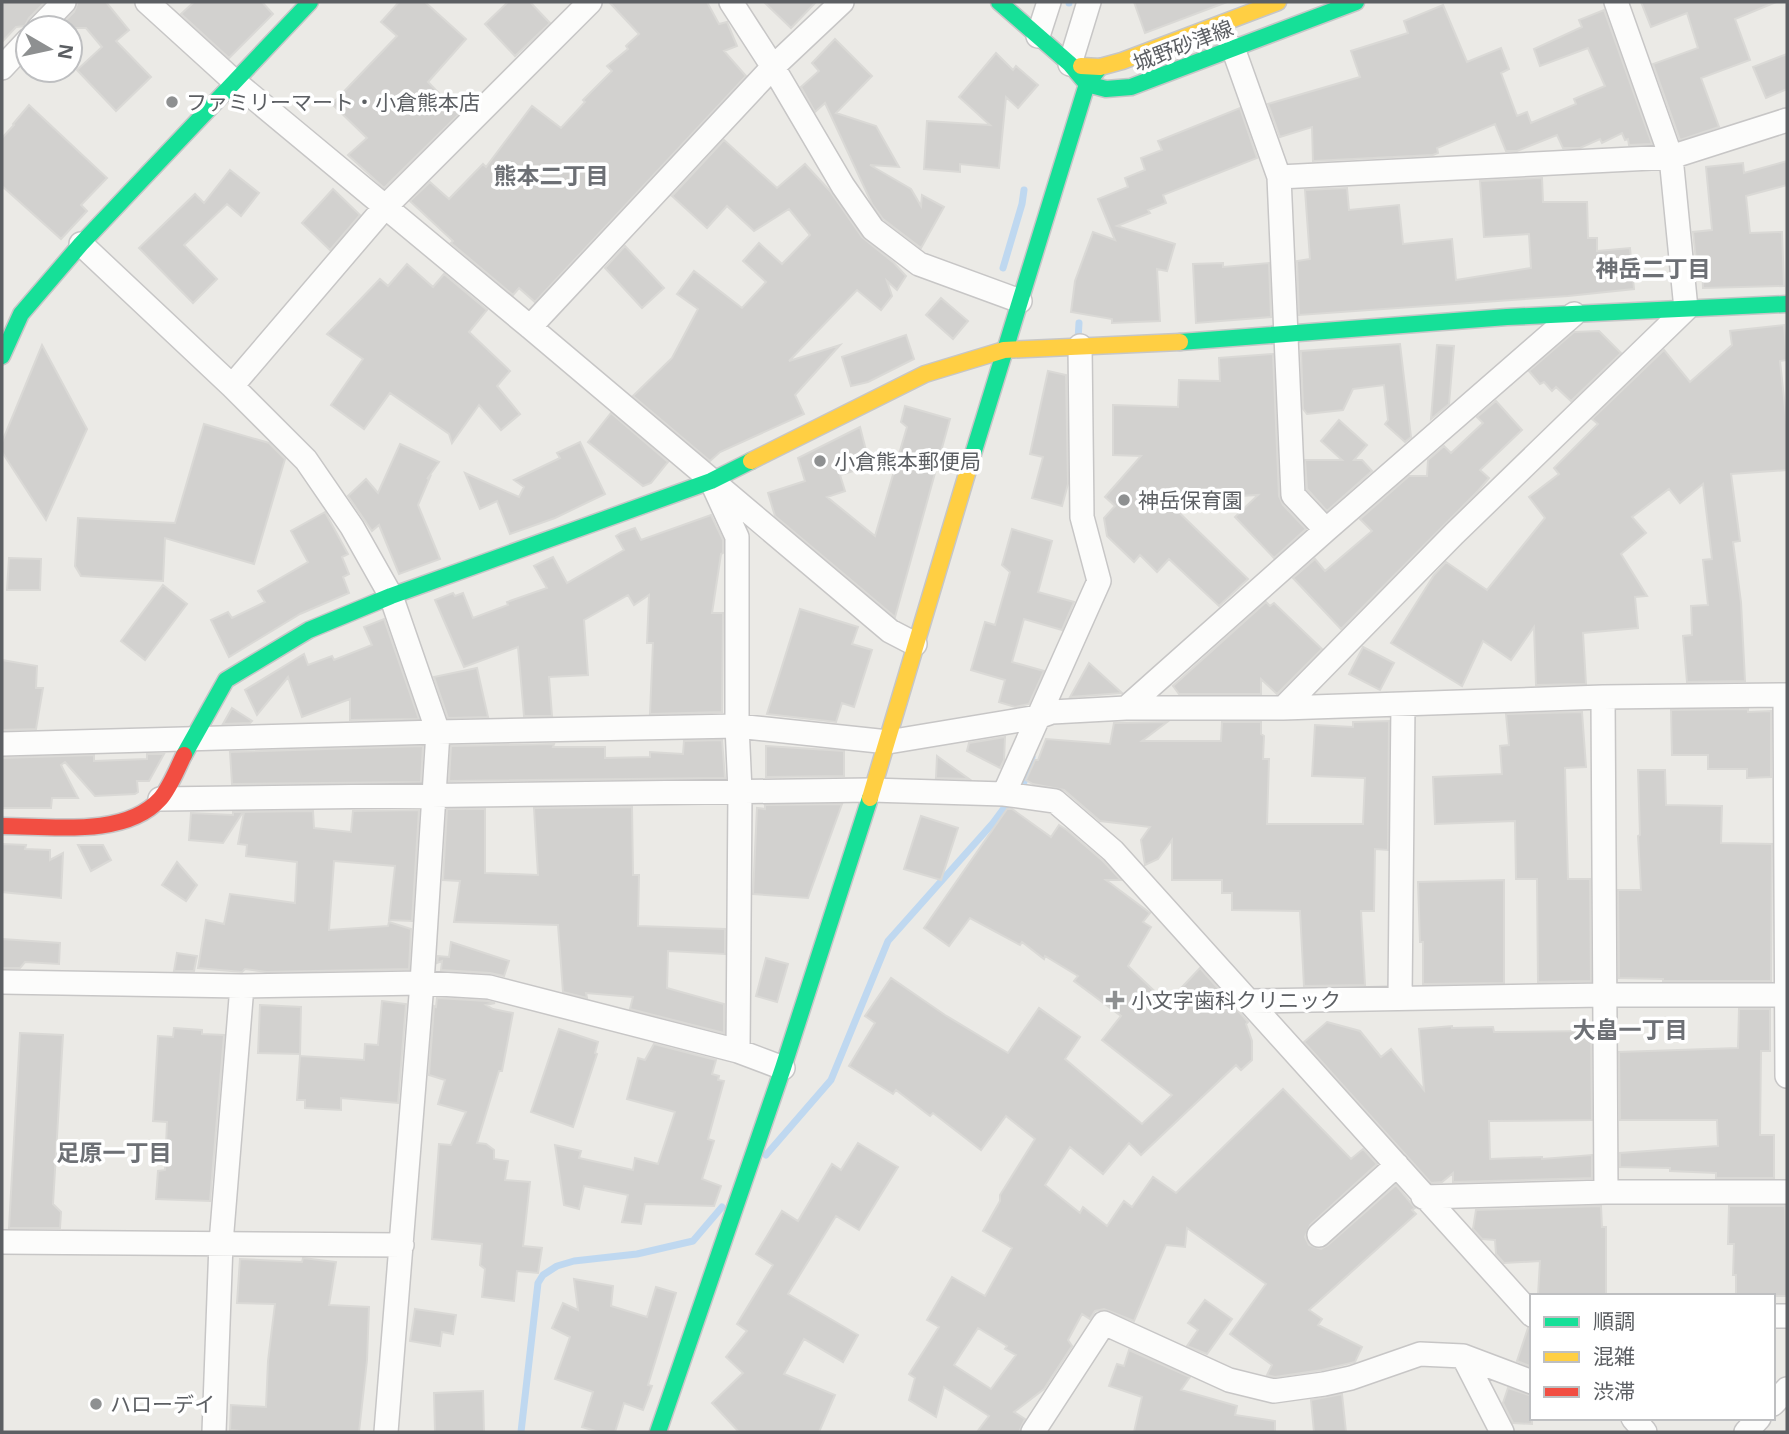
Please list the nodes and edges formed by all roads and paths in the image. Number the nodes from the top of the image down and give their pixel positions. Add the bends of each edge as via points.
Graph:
1 (148, 2) edge
2 (310, 2) edge
3 (590, 2) edge
4 (731, 2) edge
5 (842, 2) edge
6 (999, 2) edge
7 (1049, 2) edge
8 (1089, 2) edge
9 (1278, 2) edge
10 (1356, 2) edge
11 (1616, 2) edge
12 (1038, 36) junction
13 (1233, 48) junction
14 (14, 55) edge
15 (1070, 64) junction
16 (773, 67) junction
17 (1100, 67) junction
18 (2, 68) edge
19 (235, 82) junction
20 (1087, 84) junction
21 (1131, 87) junction
22 (1079, 116) junction
23 (1787, 120) edge
24 (1671, 157) junction
25 (1279, 177) junction
26 (385, 207) junction
27 (81, 244) junction
28 (1020, 301) junction
29 (1787, 304) edge
30 (1686, 309) junction
31 (1574, 314) junction
32 (530, 327) junction
33 (1286, 335) junction
34 (1074, 346) junction
35 (1004, 350) junction
36 (2, 356) edge
37 (232, 386) junction
38 (711, 481) junction
39 (1326, 530) junction
40 (391, 596) junction
41 (915, 644) junction
42 (1786, 695) edge
43 (1603, 697) junction
44 (1403, 704) junction
45 (1126, 708) junction
46 (1283, 708) junction
47 (1045, 714) junction
48 (737, 726) junction
49 (438, 732) junction
50 (194, 739) junction
51 (888, 742) junction
52 (2, 744) edge
53 (871, 790) junction
54 (740, 791) junction
55 (1005, 794) junction
56 (434, 795) junction
57 (160, 799) junction
58 (2, 826) edge
59 (2, 982) edge
60 (422, 983) junction
61 (242, 986) junction
62 (1605, 995) junction
63 (1787, 995) edge
64 (1400, 998) junction
65 (1250, 1001) junction
66 (738, 1051) junction
67 (783, 1068) junction
68 (1787, 1076) edge
69 (1397, 1165) junction
70 (1606, 1192) junction
71 (1787, 1192) edge
72 (1423, 1198) junction
73 (1319, 1235) dead end
74 (2, 1242) edge
75 (221, 1243) junction
76 (402, 1244) junction
77 (1530, 1313) edge
78 (1463, 1356) junction
79 (1530, 1381) edge
80 (1787, 1389) edge
81 (1775, 1402) edge
82 (215, 1432) edge
83 (386, 1432) edge
84 (658, 1432) edge
85 (1033, 1432) edge
86 (1502, 1432) edge

1 - 19 street
2 - 19 street
3 - 26 street
4 - 16 street
5 - 16 street
6 - 12 street
7 - 12 street
8 - 15 street
9 - 17 street, 城野砂津線
10 - 13 street, 城野砂津線
11 - 24 street
12 - 15 street
13 - 21 street, 城野砂津線
13 - 25 street
14 - 18 street
15 - 17 street, 城野砂津線
15 - 20 street
16 - 28 street via 873,229 919,264
16 - 32 street
17 - 20 street
19 - 26 street
19 - 27 street
20 - 21 street, 城野砂津線 via 1106,89
20 - 22 street
21 - 22 street via 1093,104
22 - 28 street
23 - 24 street
24 - 25 street
24 - 30 street
25 - 33 street
26 - 32 street
26 - 37 street
27 - 36 street via 21,314
27 - 37 street
28 - 35 street
29 - 30 street
30 - 31 street
30 - 46 street
31 - 33 street
31 - 39 street
32 - 38 street
33 - 34 street
33 - 39 street via 1293,495
34 - 35 street
34 - 47 street via 1082,517 1099,581
35 - 38 street via 925,374
35 - 41 street
37 - 40 street via 306,460
38 - 40 street
38 - 41 street via 890,631
38 - 48 street via 737,537
39 - 45 street
40 - 49 street
40 - 50 street via 309,629 226,680
41 - 51 street
42 - 43 street
42 - 63 street
43 - 44 street
43 - 62 street
44 - 46 street
44 - 64 street
45 - 46 street
45 - 47 street
47 - 51 street
47 - 55 street
48 - 49 street
48 - 51 street
48 - 54 street
49 - 50 street
49 - 56 street
50 - 52 street
50 - 57 street
51 - 53 street
53 - 54 street
53 - 55 street
53 - 67 street
54 - 56 street
54 - 66 street
55 - 65 street via 1055,801 1113,851
56 - 57 street
56 - 60 street
57 - 58 street via 133,818 105,827
59 - 61 street
60 - 61 street
60 - 66 street via 489,987
60 - 76 street
61 - 75 street
62 - 63 street
62 - 64 street
62 - 70 street
63 - 68 street
64 - 65 street
65 - 69 street
66 - 67 street
67 - 84 street
69 - 72 street
69 - 73 street
70 - 71 street
70 - 72 street
72 - 77 street
74 - 75 street
75 - 76 street
75 - 82 street
76 - 83 street
78 - 79 street
78 - 85 street via 1420,1354 1351,1378 1274,1391 1229,1380 1104,1323
78 - 86 street
80 - 81 street

